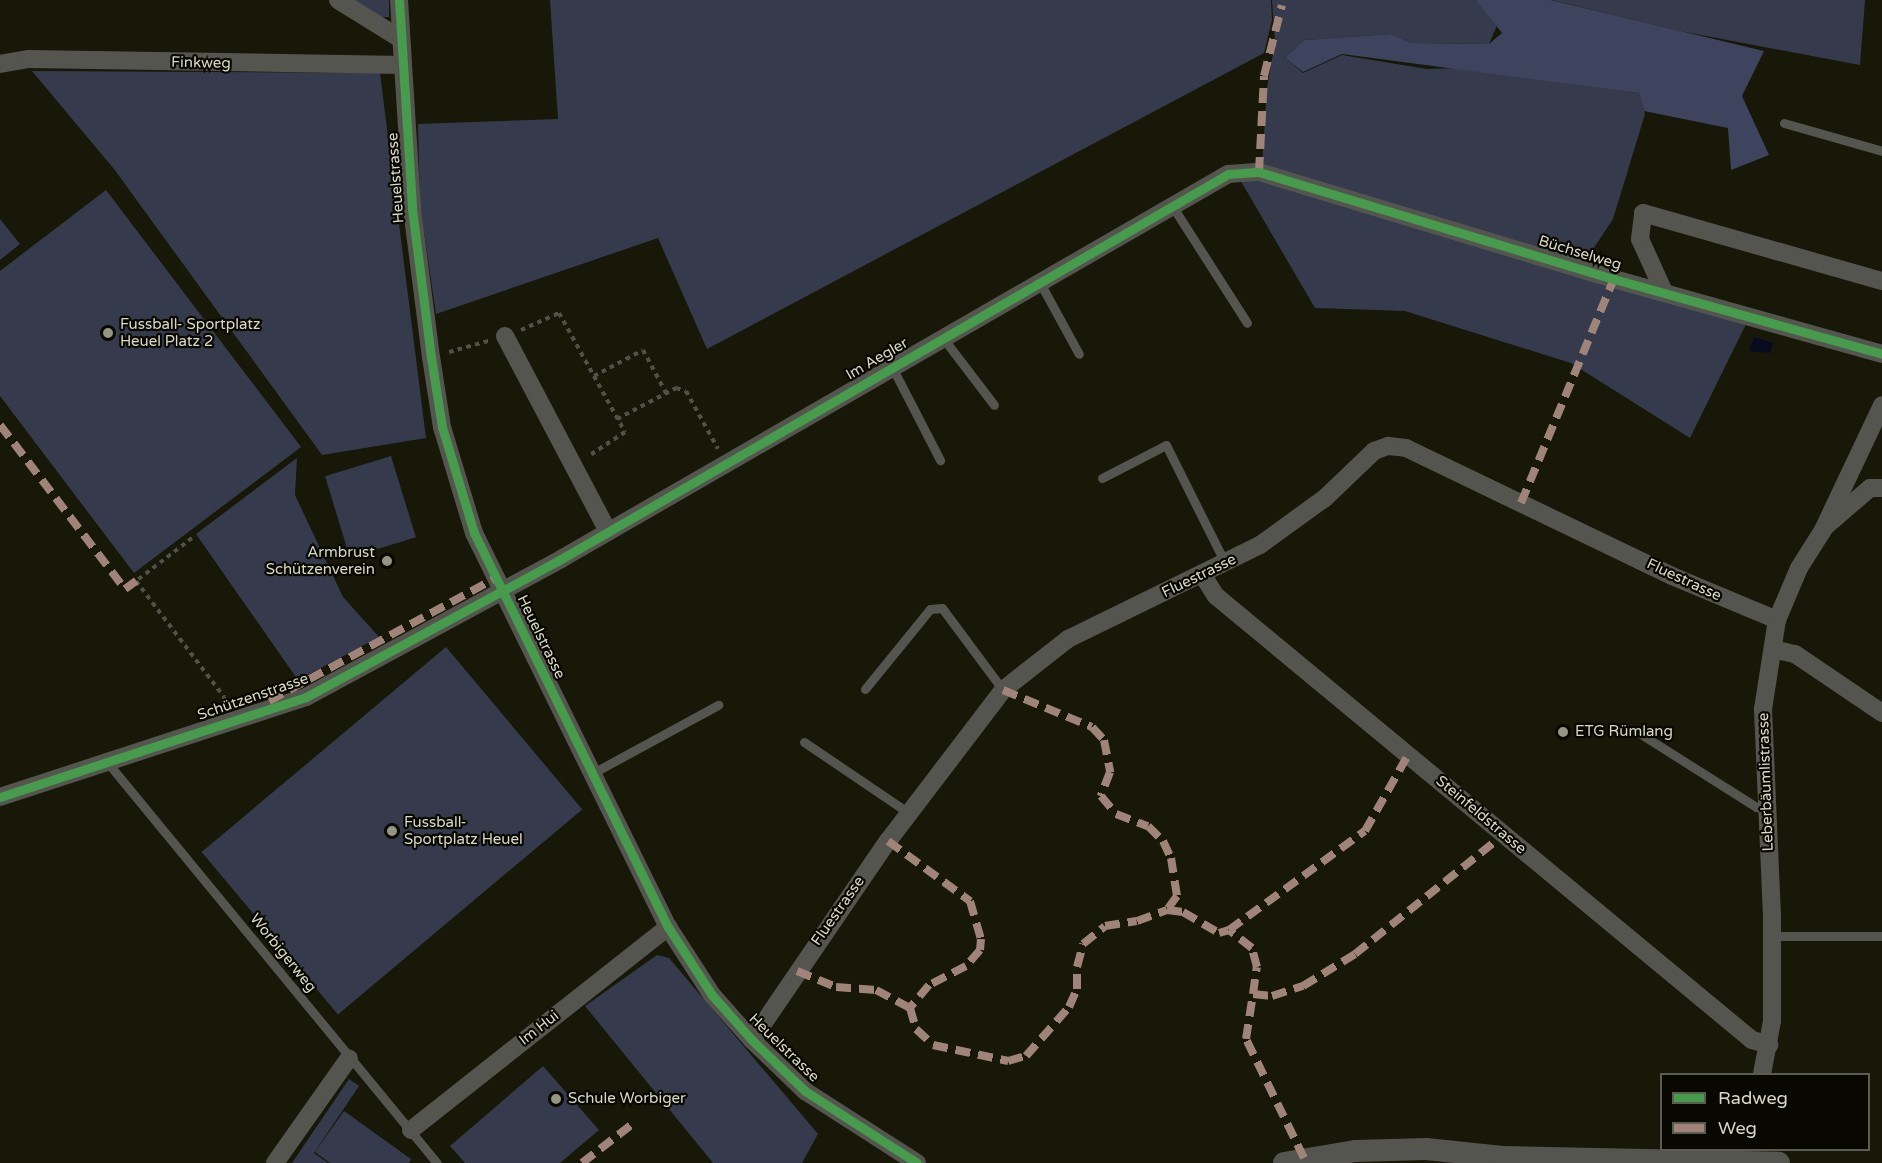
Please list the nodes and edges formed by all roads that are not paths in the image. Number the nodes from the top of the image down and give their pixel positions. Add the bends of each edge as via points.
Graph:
1 (338, 0) edge
2 (399, 0) edge
3 (401, 39) junction
4 (0, 64) edge
5 (403, 65) junction
6 (1784, 123) dead end
7 (1882, 151) edge
8 (1272, 176) joint
9 (1171, 204) junction
10 (1039, 281) junction
11 (1882, 281) edge
12 (1664, 292) junction
13 (1247, 323) dead end
14 (505, 336) road end
15 (943, 338) junction
16 (1079, 354) dead end
17 (1882, 354) edge
18 (892, 367) junction
19 (994, 405) dead end
20 (1882, 405) edge
21 (939, 460) dead end
22 (1102, 478) dead end
23 (1882, 488) edge
24 (1823, 530) junction
25 (608, 531) junction
26 (1225, 563) junction
27 (1202, 574) junction
28 (502, 591) junction
29 (1778, 620) junction
30 (1773, 649) junction
31 (866, 689) dead end
32 (1003, 690) junction
33 (717, 705) dead end
34 (1882, 713) edge
35 (1636, 731) dead end
36 (804, 742) dead end
37 (107, 762) junction
38 (590, 774) junction
39 (0, 797) edge
40 (1765, 808) junction
41 (909, 813) junction
42 (668, 927) junction
43 (1772, 936) junction
44 (1882, 936) edge
45 (752, 1040) junction
46 (1769, 1045) junction
47 (349, 1058) junction
48 (1762, 1073) edge
49 (411, 1130) junction
50 (1748, 1155) edge
51 (1674, 1162) edge
52 (275, 1163) edge
53 (437, 1163) edge
54 (917, 1163) edge
55 (1284, 1163) edge
56 (1779, 1163) edge

1 - 3 street
2 - 3 street, Heuelstrasse
3 - 5 street, Heuelstrasse
4 - 5 street, Finkweg via 28,59 94,59
5 - 28 street, Heuelstrasse via 412,208 442,427 474,533
6 - 7 lane
8 - 9 street, Im Aegler via 1259,172 1228,174
8 - 12 street, Büchselweg
9 - 10 street, Im Aegler
9 - 13 lane
10 - 15 street, Im Aegler
10 - 16 lane
11 - 12 street via 1643,213 1640,239
12 - 17 street, Büchselweg
14 - 25 street
15 - 18 street, Im Aegler
15 - 19 lane
18 - 21 lane
18 - 25 street, Im Aegler
20 - 24 street, Leberbäumlistrasse
22 - 26 lane via 1166,444
23 - 24 street via 1870,488
24 - 29 street, Leberbäumlistrasse via 1800,568
25 - 28 street, Im Aegler
26 - 27 street, Fluestrasse
26 - 29 street, Fluestrasse via 1297,521 1374,451 1388,446 1406,448 1683,580
27 - 32 street, Fluestrasse via 1068,639
27 - 46 street, Steinfeldstrasse via 1216,596 1243,619 1752,1040
28 - 37 street, Schützenstrasse via 306,697
28 - 38 street, Heuelstrasse
29 - 30 street, Leberbäumlistrasse
30 - 34 street via 1795,654
30 - 40 street, Leberbäumlistrasse via 1763,709
31 - 32 lane via 930,609 942,608
32 - 41 street, Fluestrasse
33 - 38 lane
35 - 40 lane
36 - 41 lane
37 - 39 street, Schützenstrasse
37 - 47 lane, Worbigerweg
38 - 42 street, Heuelstrasse
40 - 43 street, Leberbäumlistrasse
41 - 45 street, Fluestrasse
42 - 45 street, Heuelstrasse via 712,995
42 - 49 street, Im Hui
43 - 44 lane
43 - 46 street, Leberbäumlistrasse
45 - 54 street, Heuelstrasse via 805,1090
46 - 48 street, Leberbäumlistrasse
47 - 49 lane, Worbigerweg
47 - 52 street
49 - 53 lane, Worbigerweg
50 - 51 street
50 - 56 street
51 - 55 street via 1503,1157 1426,1149 1355,1151

